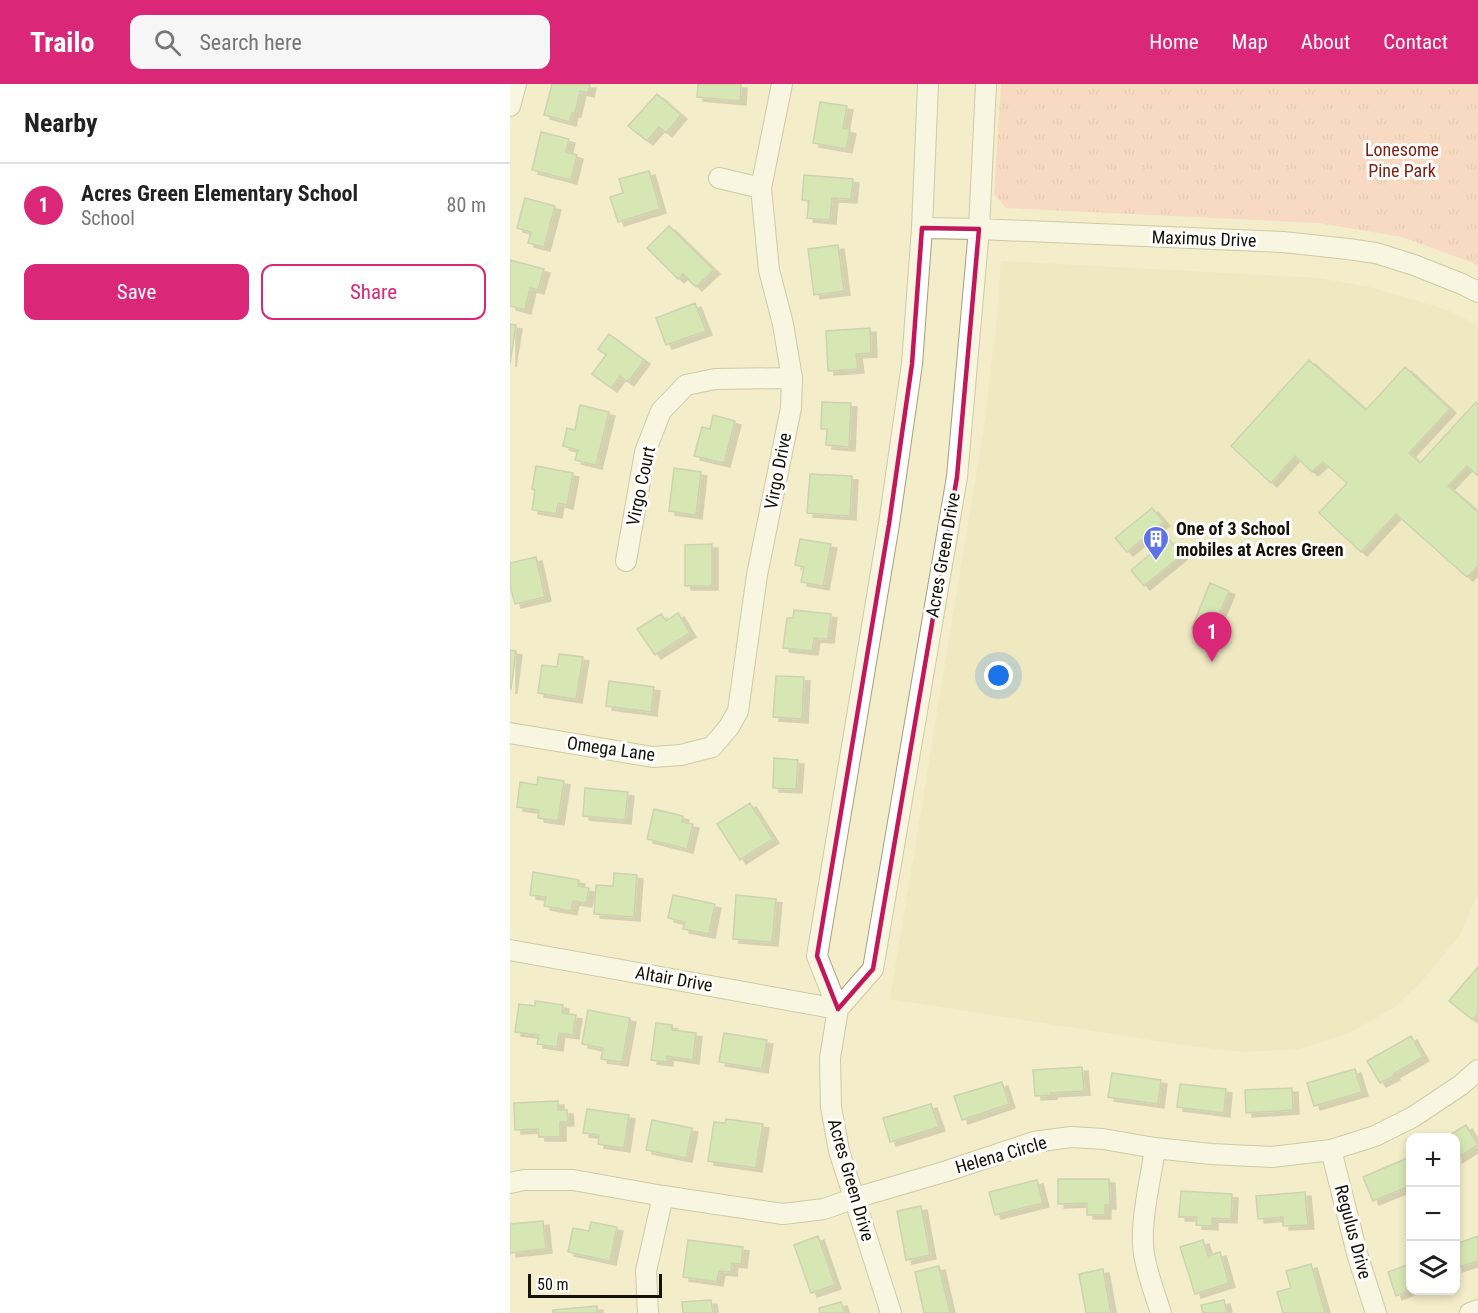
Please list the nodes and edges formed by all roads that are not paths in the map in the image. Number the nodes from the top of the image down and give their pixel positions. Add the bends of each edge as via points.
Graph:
1 (516, 84) edge
2 (782, 84) edge
3 (928, 84) edge
4 (986, 84) edge
5 (510, 106) edge
6 (719, 178) dead end
7 (761, 188) junction
8 (922, 228) junction
9 (979, 229) junction
10 (1478, 292) edge
11 (792, 378) junction
12 (626, 561) dead end
13 (510, 733) edge
14 (712, 747) joint
15 (510, 950) edge
16 (837, 1009) junction
17 (1478, 1070) edge
18 (1155, 1148) junction
19 (1331, 1150) junction
20 (510, 1183) edge
21 (663, 1196) junction
22 (855, 1198) junction
23 (1478, 1310) edge
24 (648, 1313) edge
25 (891, 1313) edge
26 (1161, 1313) edge
27 (1376, 1313) edge
28 (1470, 1313) edge

1 - 5 street
2 - 7 street, Virgo Drive
3 - 8 street, Acres Green Drive
4 - 9 street, Acres Green Drive
6 - 7 street
7 - 11 street, Virgo Drive via 769,270
8 - 9 street, Maximus Drive
8 - 16 street, Acres Green Drive via 912,364 817,956
9 - 10 street, Maximus Drive via 1283,242 1348,249 1414,265
9 - 16 street, Acres Green Drive via 957,477 873,969
11 - 12 street, Virgo Court via 715,379 686,385 661,411 645,452
11 - 14 street, Virgo Drive via 791,408 757,575 738,711
13 - 14 street, Omega Lane via 653,757
15 - 16 street, Altair Drive
16 - 22 street, Acres Green Drive via 830,1058 831,1107 839,1151
17 - 19 street, Helena Circle via 1413,1117 1375,1136
18 - 19 street, Helena Circle via 1272,1157
18 - 22 street, Helena Circle via 1071,1137 1034,1142
18 - 26 street via 1143,1230 1144,1253
19 - 27 street, Regulus Drive
20 - 21 street, Helena Circle via 573,1180
21 - 22 street, Helena Circle via 783,1214 824,1209
21 - 24 street via 646,1271
22 - 25 street, Acres Green Drive
23 - 28 street

